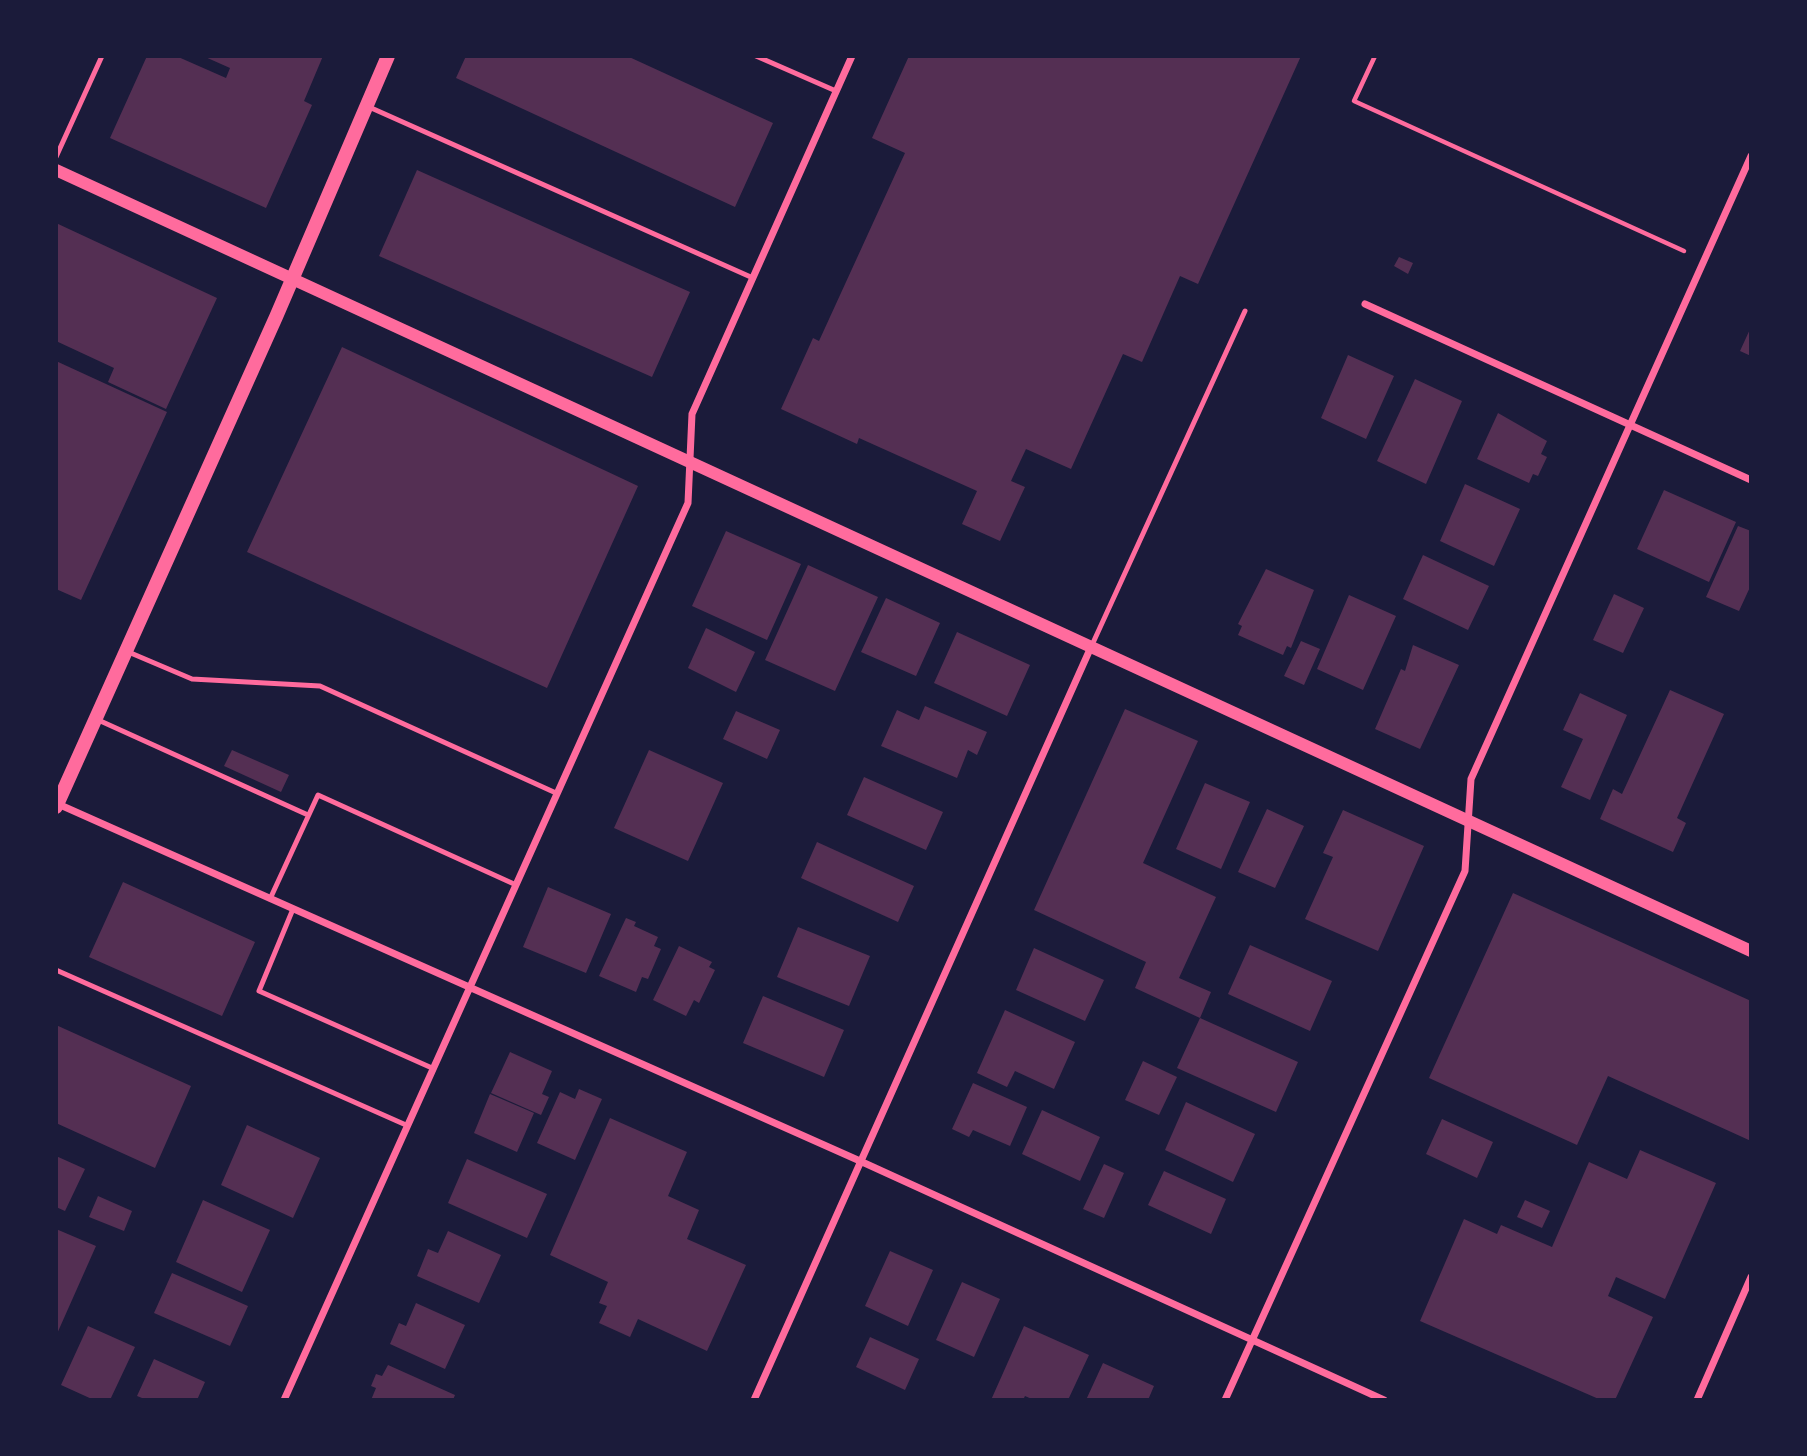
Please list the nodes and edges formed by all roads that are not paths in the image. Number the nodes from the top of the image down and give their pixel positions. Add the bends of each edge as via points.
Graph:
1 (102, 56) edge
2 (388, 56) edge
3 (756, 56) edge
4 (852, 56) edge
5 (836, 92) junction
6 (366, 105) junction
7 (56, 156) edge
8 (1751, 156) edge
9 (56, 170) edge
10 (292, 278) junction
11 (753, 278) junction
12 (1365, 304) dead end
13 (1245, 310) dead end
14 (1631, 425) junction
15 (690, 463) junction
16 (1751, 480) edge
17 (1091, 647) junction
18 (126, 651) junction
19 (96, 719) junction
20 (556, 793) junction
21 (57, 805) edge
22 (309, 815) junction
23 (1468, 821) junction
24 (514, 884) junction
25 (270, 899) junction
26 (293, 909) junction
27 (1751, 951) edge
28 (56, 970) edge
29 (467, 988) junction
30 (432, 1068) junction
31 (406, 1125) junction
32 (860, 1161) junction
33 (1751, 1278) edge
34 (1252, 1340) junction
35 (284, 1400) edge
36 (754, 1400) edge
37 (1225, 1400) edge
38 (1384, 1400) edge
39 (1697, 1400) edge

1 - 7 lane
2 - 6 main road
3 - 5 lane
4 - 5 street
5 - 11 street
6 - 10 main road
6 - 11 lane
8 - 14 street
9 - 10 street
10 - 15 street
10 - 18 main road
11 - 15 street via 692,414
12 - 14 street
13 - 17 lane
14 - 16 street
14 - 23 street via 1471,779
15 - 17 street
15 - 20 street via 688,503
17 - 23 street
17 - 32 street
18 - 19 main road
18 - 20 lane via 192,680 320,686
19 - 21 main road
19 - 22 lane
20 - 24 street
21 - 25 street
22 - 24 lane via 318,795
22 - 25 lane
23 - 27 street
23 - 34 street via 1465,870
24 - 29 street
25 - 26 street
26 - 29 street
26 - 30 lane via 259,991
28 - 31 lane
29 - 30 street
29 - 32 street
30 - 31 street
31 - 35 street
32 - 34 street
32 - 36 street
33 - 39 street
34 - 37 street
34 - 38 street

